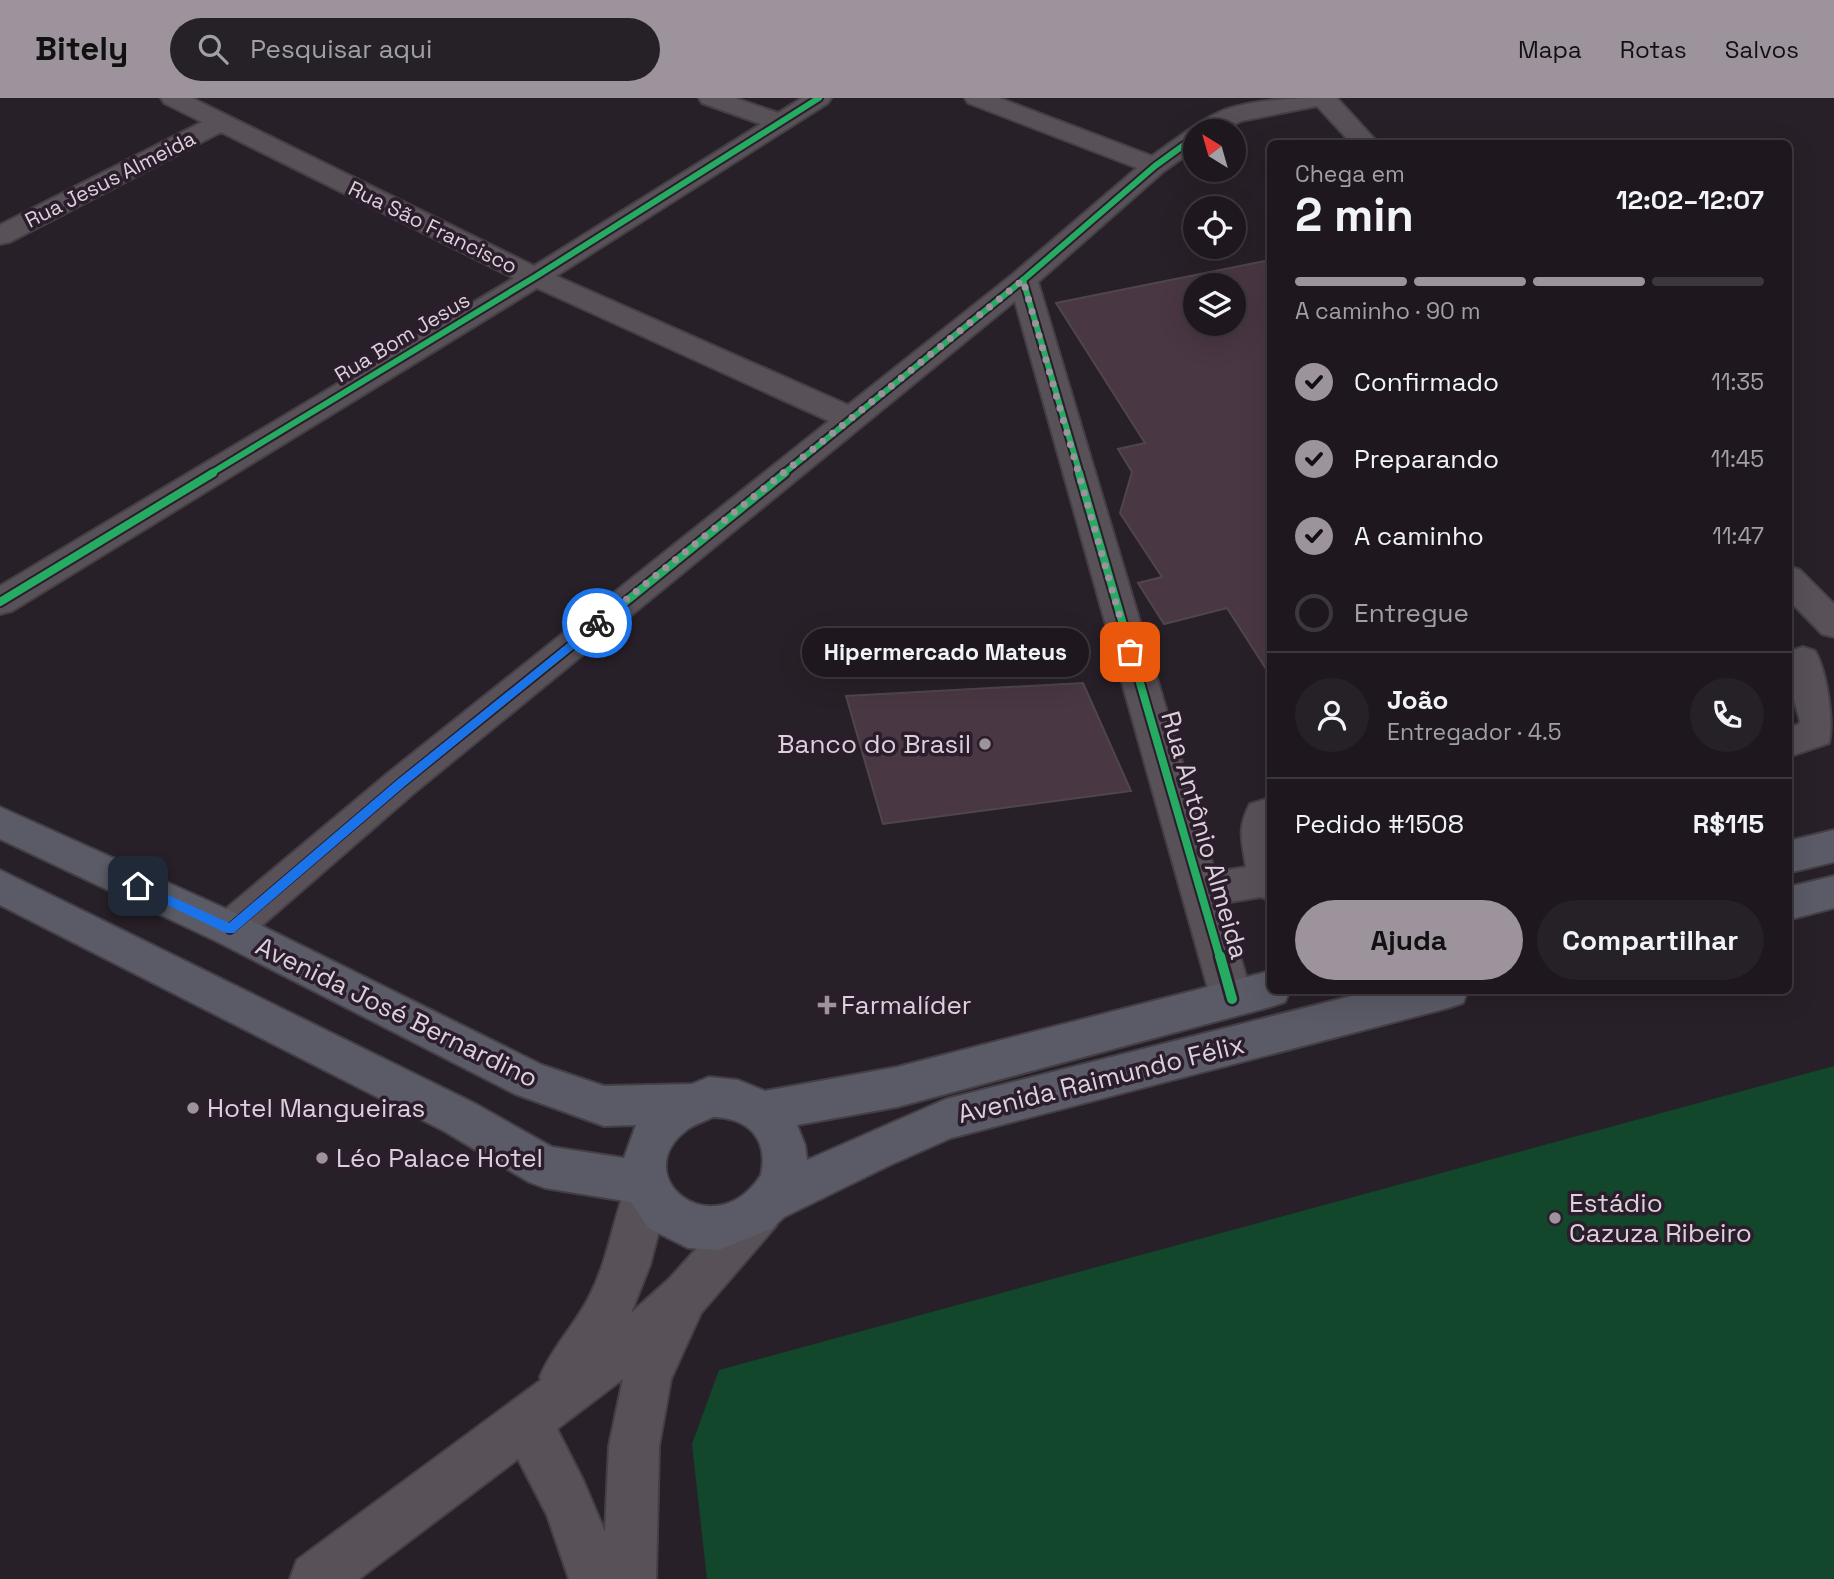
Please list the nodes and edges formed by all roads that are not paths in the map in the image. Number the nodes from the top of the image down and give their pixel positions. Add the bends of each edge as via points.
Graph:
1 (173, 98) edge
2 (711, 98) edge
3 (820, 98) edge
4 (976, 98) edge
5 (1322, 98) edge
6 (1226, 119) edge
7 (220, 122) junction
8 (779, 122) junction
9 (1363, 140) edge
10 (1183, 145) edge
11 (1155, 166) junction
12 (0, 236) edge
13 (535, 277) junction
14 (1023, 280) junction
15 (850, 418) junction
16 (1792, 582) edge
17 (0, 602) edge
18 (1834, 625) edge
19 (1808, 659) edge
20 (1792, 742) edge
21 (1267, 814) edge
22 (0, 821) edge
23 (1834, 846) edge
24 (1792, 856) edge
25 (1267, 870) edge
26 (1267, 882) edge
27 (0, 886) edge
28 (1199, 891) junction
29 (1834, 892) edge
30 (1792, 903) edge
31 (230, 929) junction
32 (1251, 994) edge
33 (1432, 994) edge
34 (690, 1103) junction
35 (764, 1111) junction
36 (646, 1186) junction
37 (764, 1207) junction
38 (686, 1295) junction
39 (524, 1423) junction
40 (316, 1579) edge
41 (595, 1579) edge
42 (630, 1579) edge

1 - 7 street, Rua São Francisco
2 - 8 street
3 - 8 street, Rua Bom Jesus
4 - 11 street
5 - 6 street
5 - 9 street
7 - 12 street, Rua Jesus Almeida
7 - 13 street, Rua São Francisco
8 - 13 street, Rua Bom Jesus
10 - 11 street
11 - 14 street
13 - 15 street, Rua São Francisco
13 - 17 street, Rua Bom Jesus
14 - 15 street
14 - 28 street, Rua Antônio Almeida
15 - 31 street via 401,783
16 - 18 street
19 - 20 street via 1816,733
21 - 25 street via 1259,820
22 - 31 main road, Avenida José Bernardino
23 - 24 main road
26 - 28 street
27 - 36 main road via 458,1118 545,1167
28 - 32 street, Rua Antônio Almeida
29 - 30 main road
31 - 34 main road, Avenida José Bernardino via 530,1080 604,1106
32 - 35 main road, Avenida Raimundo Félix via 897,1087
33 - 37 main road, Avenida Raimundo Félix via 946,1119
34 - 35 main road via 728,1097
34 - 36 main road via 662,1122 653,1135 644,1159
35 - 37 main road via 784,1144 785,1164 779,1185
36 - 37 main road via 669,1218 691,1227 715,1229 739,1223
36 - 39 street, Avenida Raimundo Félix via 619,1292 599,1331
37 - 38 street, Avenida Raimundo Félix
38 - 39 street, Avenida Raimundo Félix via 643,1334
38 - 42 street via 656,1353 641,1401 633,1452
39 - 40 street, Avenida Raimundo Félix
39 - 41 street via 559,1479

